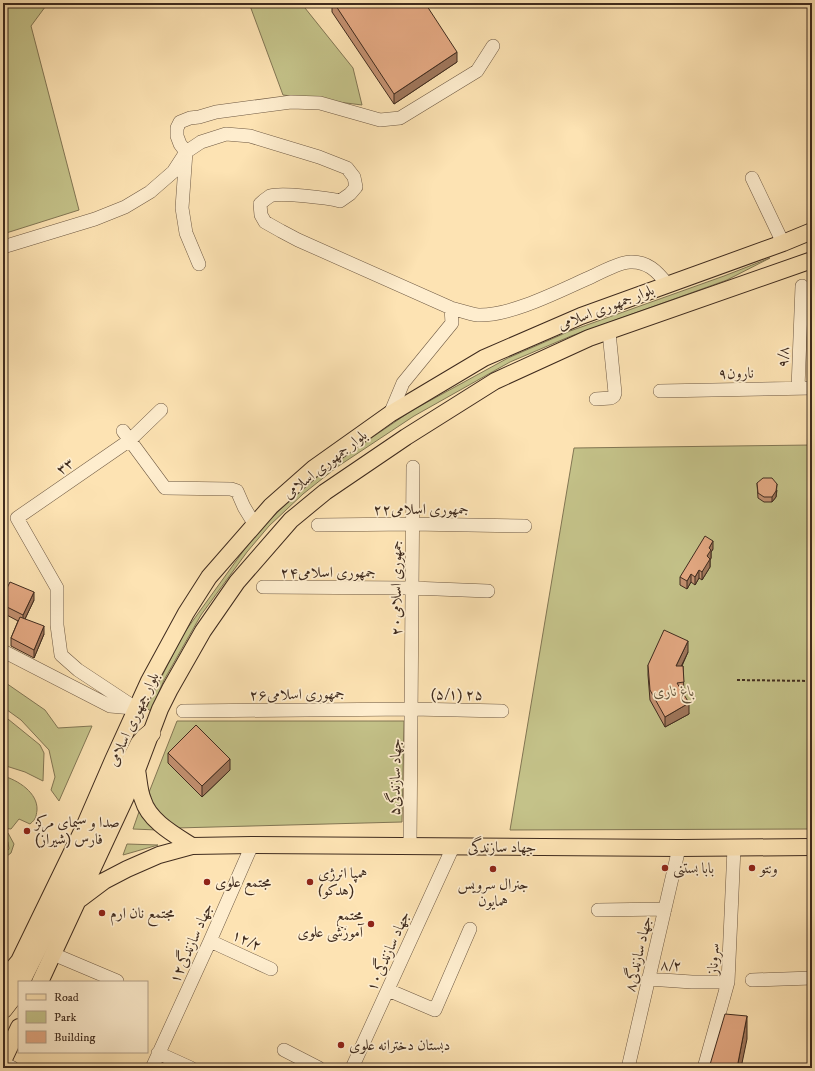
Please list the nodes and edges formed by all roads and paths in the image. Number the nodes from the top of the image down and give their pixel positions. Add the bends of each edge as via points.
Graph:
1 (493, 46) dead end
2 (186, 152) junction
3 (752, 178) dead end
4 (812, 231) edge
5 (784, 243) junction
6 (3, 247) edge
7 (812, 260) edge
8 (199, 264) dead end
9 (793, 267) junction
10 (667, 284) junction
11 (802, 286) dead end
12 (451, 308) junction
13 (609, 332) junction
14 (798, 388) junction
15 (812, 388) edge
16 (660, 391) dead end
17 (596, 399) dead end
18 (161, 410) dead end
19 (390, 414) junction
20 (127, 435) junction
21 (413, 467) dead end
22 (412, 524) junction
23 (255, 525) junction
24 (318, 525) dead end
25 (525, 526) dead end
26 (263, 587) dead end
27 (412, 588) junction
28 (488, 590) dead end
29 (3, 651) edge
30 (737, 680) dead end
31 (812, 681) edge
32 (137, 709) junction
33 (412, 709) junction
34 (183, 711) dead end
35 (502, 711) dead end
36 (151, 733) junction
37 (137, 770) junction
38 (252, 845) junction
39 (192, 846) junction
40 (410, 846) junction
41 (453, 847) junction
42 (812, 847) edge
43 (679, 848) junction
44 (734, 848) junction
45 (78, 901) junction
46 (665, 909) junction
47 (598, 910) dead end
48 (470, 929) dead end
49 (210, 941) junction
50 (53, 954) junction
51 (271, 969) dead end
52 (812, 978) edge
53 (648, 979) junction
54 (3, 980) edge
55 (752, 980) dead end
56 (20, 981) edge
57 (40, 981) edge
58 (117, 981) edge
59 (728, 982) junction
60 (18, 985) edge
61 (388, 990) junction
62 (3, 1009) edge
63 (18, 1029) edge
64 (284, 1050) dead end
65 (158, 1053) junction
66 (3, 1062) edge
67 (13, 1068) edge
68 (152, 1068) edge
69 (191, 1068) edge
70 (319, 1068) edge
71 (352, 1068) edge
72 (628, 1068) edge
73 (704, 1068) edge

1 - 2 street via 476,71 400,118 380,120 320,103 291,102 216,112 180,122 176,128 177,136
2 - 6 street via 173,172 150,192 125,207 95,219
2 - 8 street via 182,208 186,233
2 - 12 street via 200,142 226,134 244,135 319,156 347,168 354,177 356,187 340,201 291,195 272,196 260,204 261,214 266,222 298,240
3 - 5 street
4 - 5 main road, بلوار جمهوری اسلامی
5 - 9 main road
5 - 10 main road, بلوار جمهوری اسلامی
7 - 9 main road, بلوار جمهوری اسلامی
9 - 13 main road, بلوار جمهوری اسلامی
10 - 12 street via 646,264 629,262 545,297 495,314 477,315
10 - 19 main road, بلوار جمهوری اسلامی via 581,316 484,358
11 - 14 street, ۹/۸
12 - 19 street via 452,323 403,383
13 - 17 street via 615,394 612,398
13 - 36 main road, بلوار جمهوری اسلامی via 589,338 495,381 325,492 291,520 237,582 203,631 170,689
14 - 15 street, نارون۹
14 - 16 street, نارون۹
18 - 20 street, ۳۳
19 - 23 main road, بلوار جمهوری اسلامی via 314,468 271,506
20 - 23 street via 165,488 237,491
20 - 32 street, ۳۳ via 17,518 57,588 57,624 61,655 78,670
21 - 22 street, جمهوری اسلامی۲۰
22 - 24 street, جمهوری اسلامی۲۲
22 - 25 street, جمهوری اسلامی۲۲
22 - 27 street, جمهوری اسلامی۲۰
23 - 32 main road, بلوار جمهوری اسلامی via 209,577 186,613 149,681
26 - 27 street, جمهوری اسلامی۲۴
27 - 28 street, جمهوری اسلامی۲۴
27 - 33 street, جمهوری اسلامی۲۰
29 - 32 street via 110,706
30 - 31 path
32 - 54 main road, بلوار جمهوری اسلامی via 84,827 19,961
33 - 34 street, جمهوری اسلامی۲۶
33 - 35 street, (۵/۱) ۲۵
33 - 40 street, جهاد سازندگی۵
36 - 37 main road, بلوار جمهوری اسلامی
36 - 56 highway via 140,744
37 - 39 main road via 140,792 147,809 170,832
37 - 45 main road, بلوار جمهوری اسلامی
38 - 39 main road, جهاد سازندگی
38 - 40 main road, جهاد سازندگی
38 - 49 street, جهاد سازندگی۱۲
39 - 45 main road, جهاد سازندگی via 159,855 104,880
40 - 41 main road, جهاد سازندگی
41 - 43 main road, جهاد سازندگی
41 - 61 street, جهاد سازندگی۱۰
42 - 44 main road, جهاد سازندگی
43 - 44 main road, جهاد سازندگی
43 - 46 street, جهاد سازندگی۸
44 - 59 street, سروناز
45 - 50 main road, بلوار جمهوری اسلامی
46 - 47 street
46 - 53 street, جهاد سازندگی۸
48 - 61 street via 435,1010
49 - 51 street, ۱۲/۲
49 - 65 street, جهاد سازندگی۱۲
50 - 57 main road, بلوار جمهوری اسلامی
50 - 58 street
52 - 55 street
53 - 59 street, ۸/۲
53 - 72 street, جهاد سازندگی۸
59 - 73 street, سروناز
60 - 62 highway
61 - 71 street, جهاد سازندگی۱۰
63 - 66 main road
64 - 70 street
65 - 68 street, جهاد سازندگی۱۲
65 - 69 street
66 - 67 street

